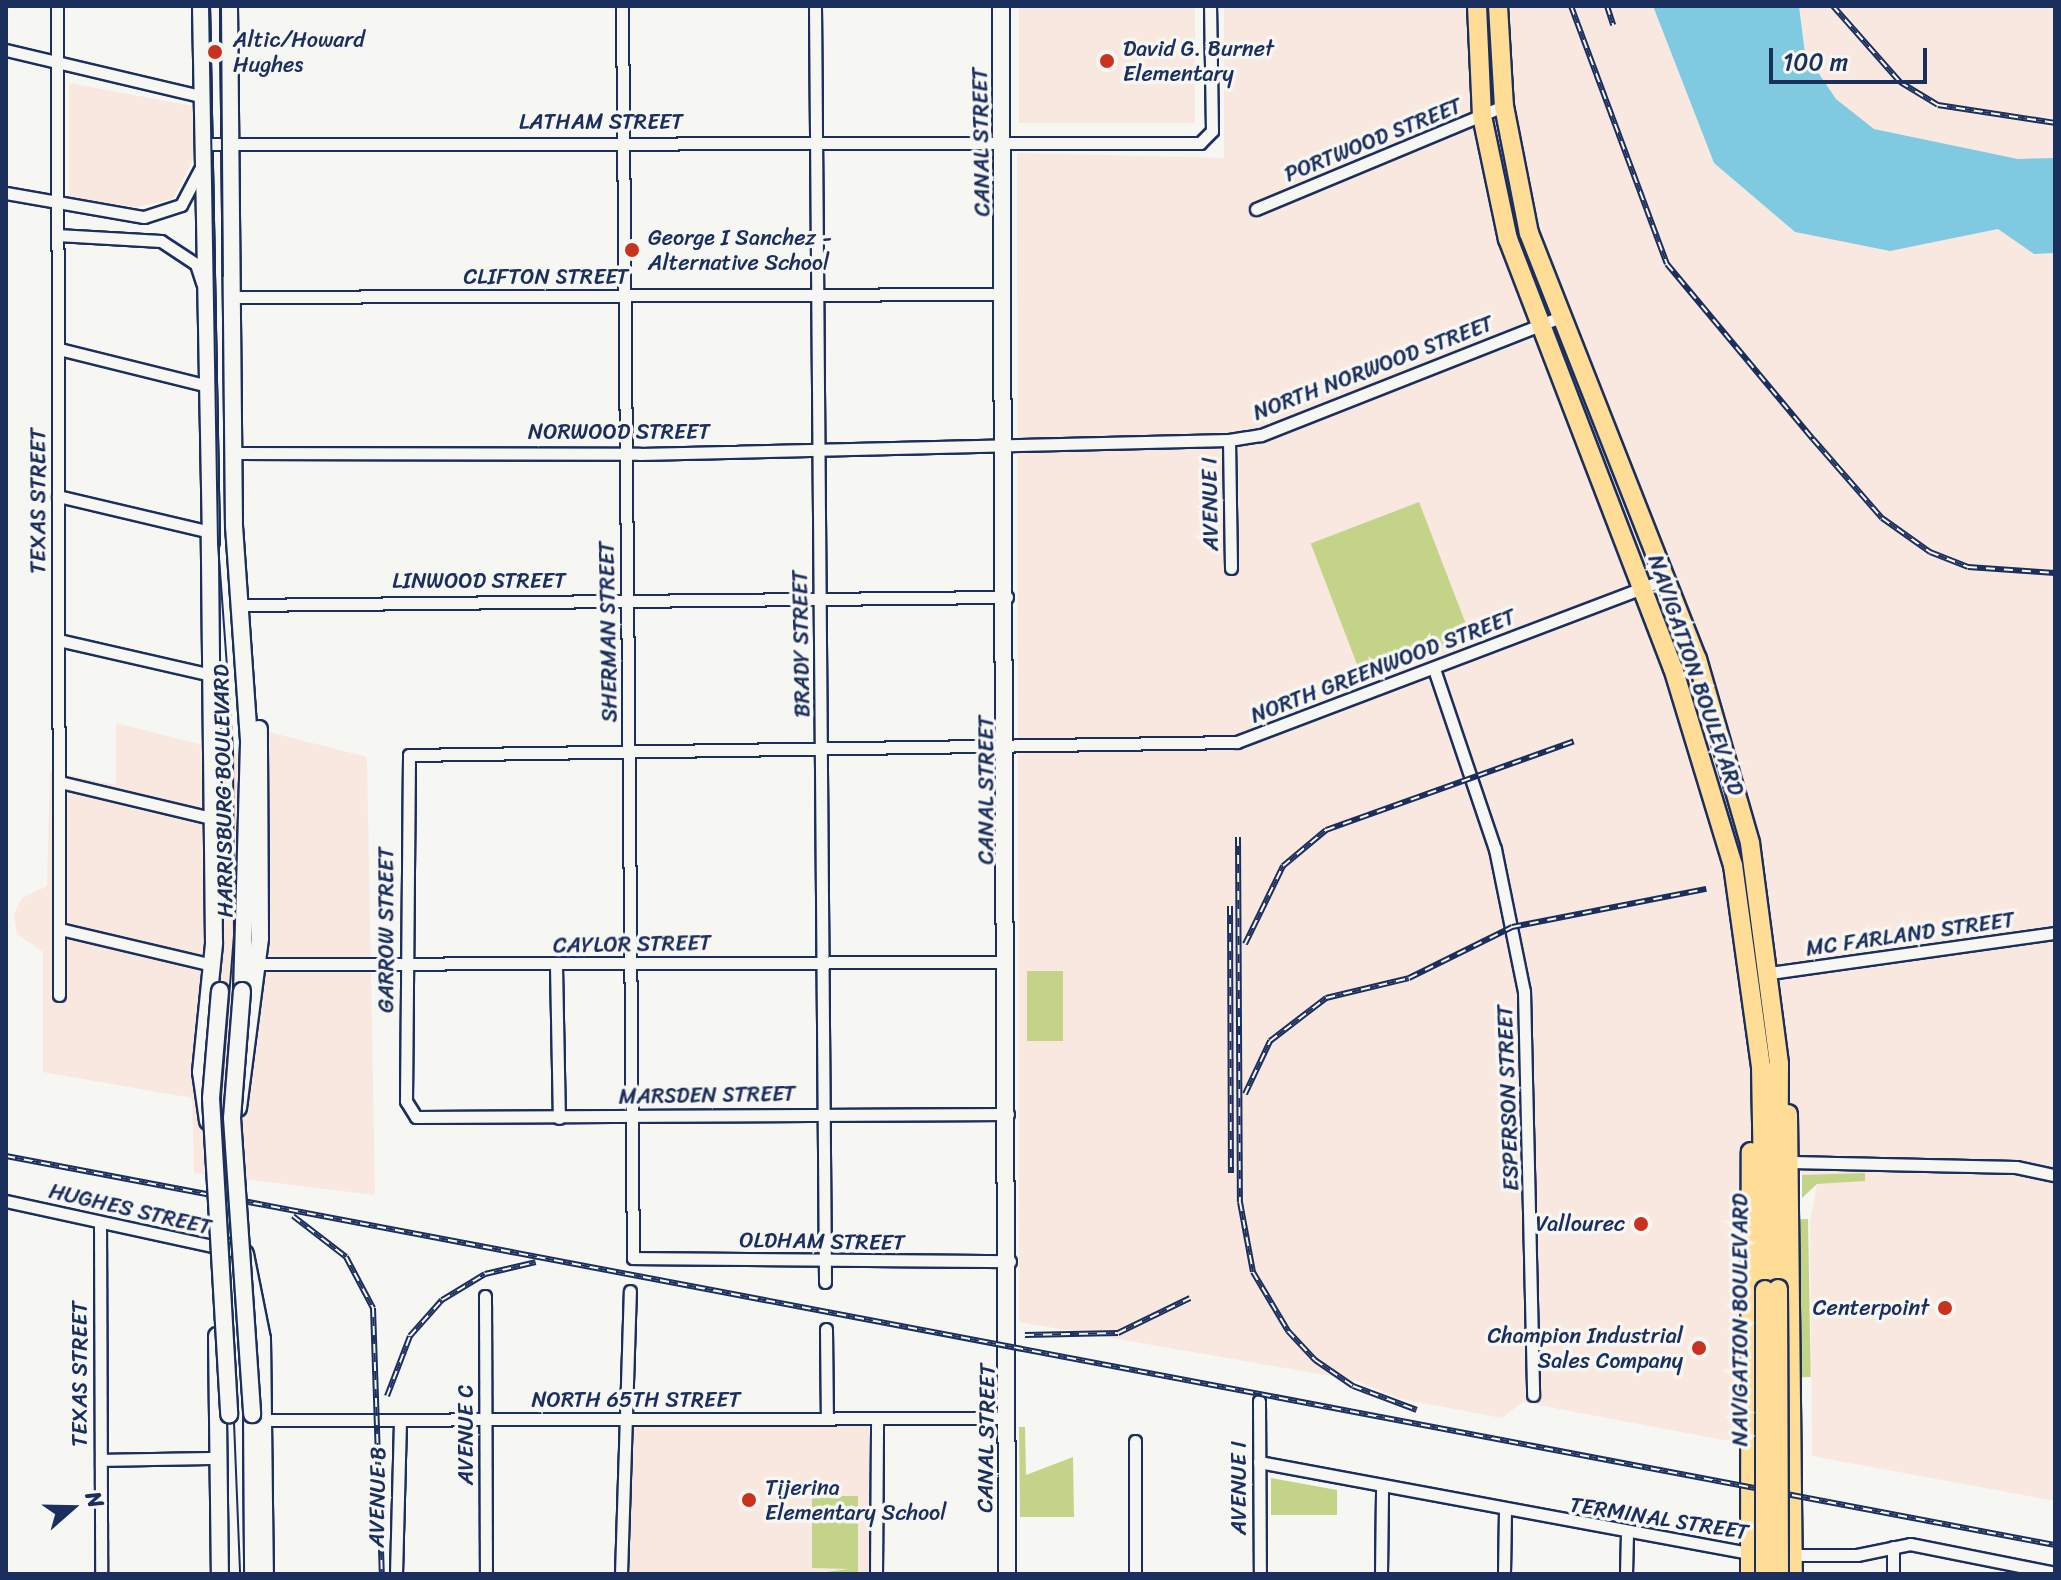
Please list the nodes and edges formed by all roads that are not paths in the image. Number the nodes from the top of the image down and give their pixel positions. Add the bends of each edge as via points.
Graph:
1 (57, 6) edge
2 (201, 6) edge
3 (229, 6) edge
4 (622, 6) edge
5 (815, 6) edge
6 (1001, 6) edge
7 (1210, 6) edge
8 (1477, 6) edge
9 (1498, 6) edge
10 (6, 50) edge
11 (57, 63) junction
12 (201, 96) junction
13 (1504, 106) junction
14 (1482, 116) junction
15 (816, 140) junction
16 (1002, 141) junction
17 (622, 142) junction
18 (202, 144) junction
19 (231, 144) junction
20 (202, 162) junction
21 (6, 193) edge
22 (57, 205) junction
23 (1256, 209) dead end
24 (57, 235) junction
25 (205, 291) junction
26 (1004, 294) junction
27 (624, 296) junction
28 (818, 296) junction
29 (232, 297) junction
30 (1561, 317) junction
31 (1539, 326) junction
32 (59, 349) junction
33 (209, 386) junction
34 (1229, 440) junction
35 (1005, 444) junction
36 (818, 451) junction
37 (233, 453) junction
38 (627, 454) junction
39 (58, 496) junction
40 (210, 532) junction
41 (1231, 568) dead end
42 (1667, 579) junction
43 (1642, 589) junction
44 (1007, 597) junction
45 (821, 600) junction
46 (627, 601) junction
47 (240, 605) junction
48 (59, 640) junction
49 (1697, 659) junction
50 (1673, 668) junction
51 (1434, 669) junction
52 (212, 675) junction
53 (1008, 745) junction
54 (822, 747) junction
55 (629, 750) junction
56 (415, 754) joint
57 (60, 782) junction
58 (215, 819) junction
59 (60, 929) junction
60 (2055, 933) edge
61 (823, 962) junction
62 (1007, 962) junction
63 (406, 963) junction
64 (630, 963) junction
65 (258, 964) junction
66 (212, 965) junction
67 (556, 966) junction
68 (1770, 973) junction
69 (1750, 982) junction
70 (59, 995) dead end
71 (1770, 1065) junction
72 (204, 1108) junction
73 (237, 1108) junction
74 (409, 1111) joint
75 (824, 1113) junction
76 (1008, 1114) junction
77 (631, 1116) junction
78 (559, 1118) junction
79 (1791, 1162) junction
80 (2055, 1175) edge
81 (6, 1201) edge
82 (100, 1223) junction
83 (223, 1252) junction
84 (245, 1253) junction
85 (633, 1258) joint
86 (1010, 1261) junction
87 (825, 1263) junction
88 (825, 1282) dead end
89 (1772, 1290) junction
90 (630, 1291) dead end
91 (485, 1296) dead end
92 (826, 1329) dead end
93 (1533, 1395) dead end
94 (1259, 1401) dead end
95 (258, 1417) junction
96 (1008, 1418) junction
97 (827, 1419) junction
98 (877, 1419) junction
99 (400, 1420) junction
100 (485, 1420) junction
101 (623, 1420) junction
102 (1135, 1441) dead end
103 (219, 1458) junction
104 (101, 1460) junction
105 (1259, 1462) junction
106 (1382, 1486) junction
107 (1505, 1512) junction
108 (1627, 1534) junction
109 (1893, 1547) junction
110 (1750, 1554) junction
111 (1793, 1564) edge
112 (2017, 1569) edge
113 (2055, 1573) edge
114 (101, 1574) edge
115 (220, 1574) edge
116 (231, 1574) edge
117 (253, 1574) edge
118 (265, 1574) edge
119 (396, 1574) edge
120 (486, 1574) edge
121 (621, 1574) edge
122 (876, 1574) edge
123 (1007, 1574) edge
124 (1135, 1574) edge
125 (1260, 1574) edge
126 (1381, 1574) edge
127 (1504, 1574) edge
128 (1626, 1574) edge
129 (1750, 1574) edge
130 (1765, 1574) edge
131 (1779, 1574) edge
132 (1893, 1574) edge

1 - 11 street, TEXAS STREET
2 - 12 main road, HARRISBURG BOULEVARD
3 - 19 main road, HARRISBURG BOULEVARD
4 - 17 street, SHERMAN STREET
5 - 15 street, BRADY STREET
6 - 16 main road, CANAL STREET
7 - 16 street, LATHAM STREET via 1207,139
8 - 14 main road, NAVIGATION BOULEVARD
9 - 13 main road, NAVIGATION BOULEVARD
10 - 11 street
11 - 12 street
11 - 22 street, TEXAS STREET
12 - 18 main road, HARRISBURG BOULEVARD
13 - 14 street, PORTWOOD STREET
13 - 30 main road, NAVIGATION BOULEVARD via 1514,178
14 - 23 street, PORTWOOD STREET
14 - 31 main road, NAVIGATION BOULEVARD via 1493,187
15 - 16 street, LATHAM STREET
15 - 17 street, LATHAM STREET
15 - 28 street, BRADY STREET
16 - 26 main road, CANAL STREET
17 - 19 street, LATHAM STREET
17 - 27 street, SHERMAN STREET
18 - 19 street, LATHAM STREET
18 - 20 main road, HARRISBURG BOULEVARD
19 - 29 main road, HARRISBURG BOULEVARD
20 - 22 street via 195,188 169,211 144,217
20 - 25 main road, HARRISBURG BOULEVARD
21 - 22 street
22 - 24 street, TEXAS STREET
24 - 25 street via 161,241 196,264
24 - 32 street, TEXAS STREET
25 - 33 main road, HARRISBURG BOULEVARD
26 - 28 street, CLIFTON STREET
26 - 35 main road, CANAL STREET
27 - 28 street, CLIFTON STREET
27 - 29 street, CLIFTON STREET
27 - 38 street, SHERMAN STREET
28 - 36 street, BRADY STREET
29 - 37 main road, HARRISBURG BOULEVARD
30 - 31 street, NORTH NORWOOD STREET
30 - 42 main road, NAVIGATION BOULEVARD
31 - 34 street, NORTH NORWOOD STREET via 1261,435
31 - 43 main road, NAVIGATION BOULEVARD
32 - 33 street
32 - 39 street, TEXAS STREET
33 - 40 main road, HARRISBURG BOULEVARD
34 - 35 street, NORTH NORWOOD STREET
34 - 41 street, AVENUE I
35 - 36 street, NORWOOD STREET
35 - 44 main road, CANAL STREET
36 - 38 street, NORWOOD STREET
36 - 45 street, BRADY STREET
37 - 38 street, NORWOOD STREET
37 - 47 main road, HARRISBURG BOULEVARD
38 - 46 street, SHERMAN STREET
39 - 40 street
39 - 48 street, TEXAS STREET
40 - 52 main road
40 - 116 main road, HARRISBURG BOULEVARD, bridge via 224,745 220,991 211,1098 229,1414
42 - 43 street, NORTH GREENWOOD STREET
42 - 49 main road, NAVIGATION BOULEVARD
43 - 50 main road, NAVIGATION BOULEVARD
43 - 51 street, NORTH GREENWOOD STREET
44 - 45 street, LINWOOD STREET
44 - 53 main road, CANAL STREET
45 - 46 street, LINWOOD STREET
45 - 54 street, BRADY STREET
46 - 47 street, LINWOOD STREET
46 - 55 street, SHERMAN STREET
47 - 65 main road via 260,737
47 - 95 main road, HARRISBURG BOULEVARD, bridge via 249,743 242,991 232,1118
48 - 52 street
48 - 57 street, TEXAS STREET
49 - 50 main road
49 - 68 main road, NAVIGATION BOULEVARD via 1750,843
50 - 69 main road, NAVIGATION BOULEVARD via 1733,865
51 - 53 street, NORTH GREENWOOD STREET via 1237,742
51 - 93 street, ESPERSON STREET via 1495,849 1524,991
52 - 58 main road
53 - 54 street, NORTH GREENWOOD STREET
53 - 62 main road, CANAL STREET
54 - 55 street, NORTH GREENWOOD STREET
54 - 61 street, BRADY STREET
55 - 56 street, NORTH GREENWOOD STREET
55 - 64 street, SHERMAN STREET
56 - 63 street, GARROW STREET via 405,767
57 - 58 street
57 - 59 street, TEXAS STREET
58 - 66 main road
59 - 66 street
59 - 70 street, TEXAS STREET
60 - 68 street, MC FARLAND STREET
61 - 62 street, CAYLOR STREET
61 - 64 street, CAYLOR STREET
61 - 75 street, BRADY STREET
62 - 76 main road, CANAL STREET
63 - 65 street, CAYLOR STREET
63 - 67 street, CAYLOR STREET
63 - 74 street, GARROW STREET
64 - 67 street, CAYLOR STREET
64 - 77 street, SHERMAN STREET
65 - 73 main road
66 - 72 main road
67 - 78 street
68 - 69 main road
68 - 71 main road, NAVIGATION BOULEVARD
69 - 71 main road, NAVIGATION BOULEVARD
71 - 79 main road
71 - 89 main road, NAVIGATION BOULEVARD
71 - 110 main road via 1751,1126
72 - 73 main road
72 - 83 main road via 224,1166
73 - 84 main road via 234,1191
74 - 78 street, MARSDEN STREET via 428,1119
75 - 76 street, MARSDEN STREET
75 - 77 street, MARSDEN STREET
75 - 87 street, BRADY STREET
76 - 86 main road, CANAL STREET
77 - 78 street, MARSDEN STREET
77 - 85 street, SHERMAN STREET
79 - 80 street via 2016,1167
79 - 111 main road
81 - 82 street, HUGHES STREET
82 - 83 street, HUGHES STREET
82 - 104 street, TEXAS STREET
83 - 84 street, HUGHES STREET
83 - 103 main road
84 - 95 main road via 260,1316
85 - 87 street, OLDHAM STREET
86 - 87 street, OLDHAM STREET
86 - 96 main road, CANAL STREET
87 - 88 street, BRADY STREET
89 - 130 main road, NAVIGATION BOULEVARD, bridge
89 - 131 main road, NAVIGATION BOULEVARD, bridge
90 - 101 street
91 - 100 street, AVENUE C
92 - 97 street
94 - 105 street, AVENUE I
95 - 99 street, NORTH 65TH STREET
95 - 117 main road, HARRISBURG BOULEVARD
95 - 118 main road
96 - 98 street, NORTH 65TH STREET
96 - 123 main road, CANAL STREET
97 - 98 street, NORTH 65TH STREET
97 - 101 street, NORTH 65TH STREET
98 - 122 street
99 - 100 street, NORTH 65TH STREET
99 - 119 street, AVENUE B
100 - 101 street, NORTH 65TH STREET
100 - 120 street, AVENUE C
101 - 121 street
102 - 124 street
103 - 104 street
103 - 115 main road
104 - 114 street, TEXAS STREET
105 - 106 street, TERMINAL STREET
105 - 125 street, AVENUE I
106 - 107 street, TERMINAL STREET
106 - 126 street
107 - 108 street, TERMINAL STREET
107 - 127 street
108 - 110 street, TERMINAL STREET
108 - 128 street
109 - 111 street, TERMINAL STREET
109 - 112 street, TERMINAL STREET via 1910,1544
109 - 132 street
110 - 111 street, TERMINAL STREET
110 - 129 main road
112 - 113 street, TERMINAL STREET

